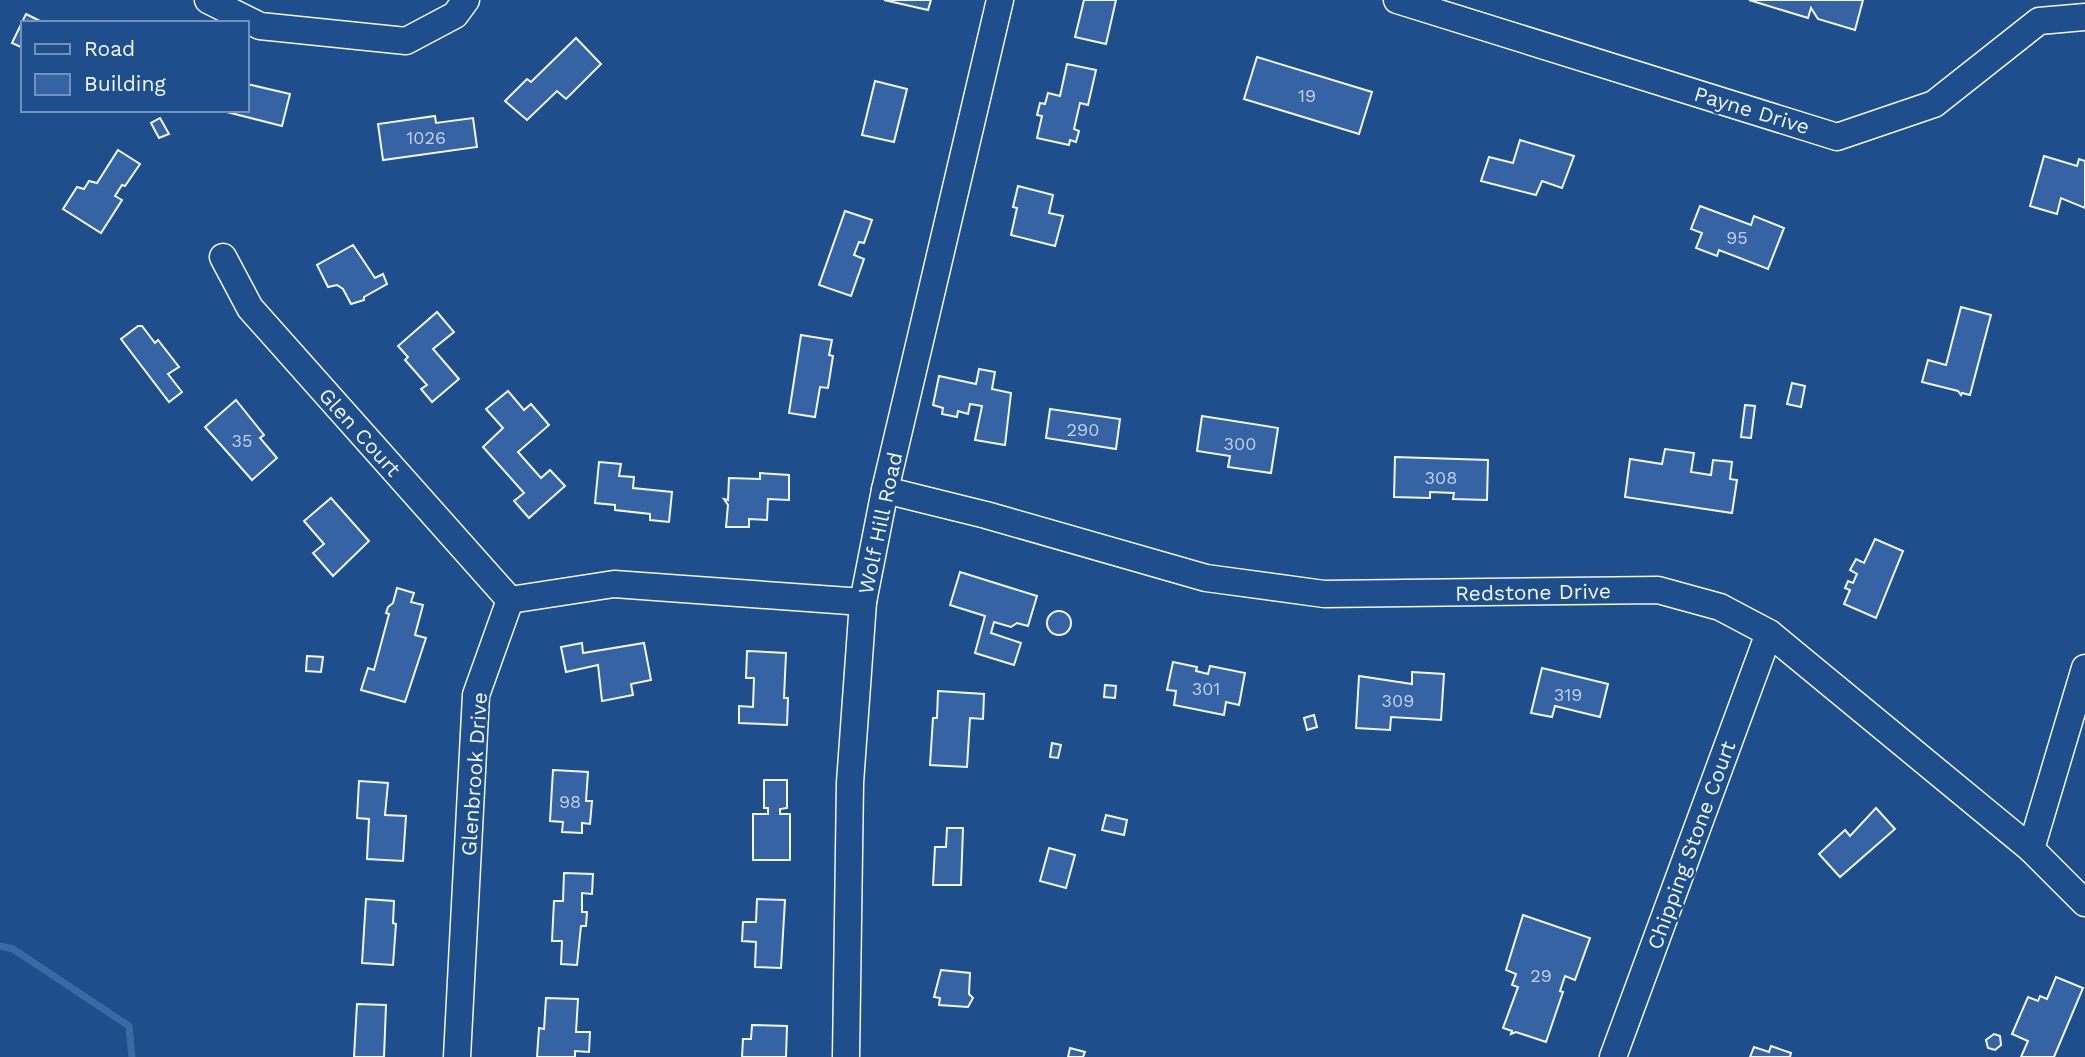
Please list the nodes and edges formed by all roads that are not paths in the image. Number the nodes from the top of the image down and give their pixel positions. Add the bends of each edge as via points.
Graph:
1 (208, 0) edge
2 (466, 0) edge
3 (1000, 0) edge
4 (1397, 0) edge
5 (2085, 17) edge
6 (223, 257) dead end
7 (885, 490) junction
8 (510, 600) junction
9 (863, 602) junction
10 (1769, 633) junction
11 (2085, 668) edge
12 (2031, 849) junction
13 (2085, 903) edge
14 (457, 1057) edge
15 (846, 1057) edge
16 (1614, 1057) edge

1 - 2 street via 260,26 406,41 455,15
3 - 7 street, Wolf Hill Road
4 - 5 street, Payne Drive via 1837,137 1934,104 2039,21
6 - 8 street, Glen Court via 250,308
7 - 9 street, Wolf Hill Road
7 - 10 street, Redstone Drive via 1206,578 1324,594 1658,590 1720,607
8 - 9 street via 614,584
8 - 14 street, Glenbrook Drive via 476,695
9 - 15 street, Wolf Hill Road via 850,783
10 - 12 street, Redstone Drive
10 - 16 street, Chipping Stone Court
11 - 12 street
12 - 13 street, Redstone Drive

